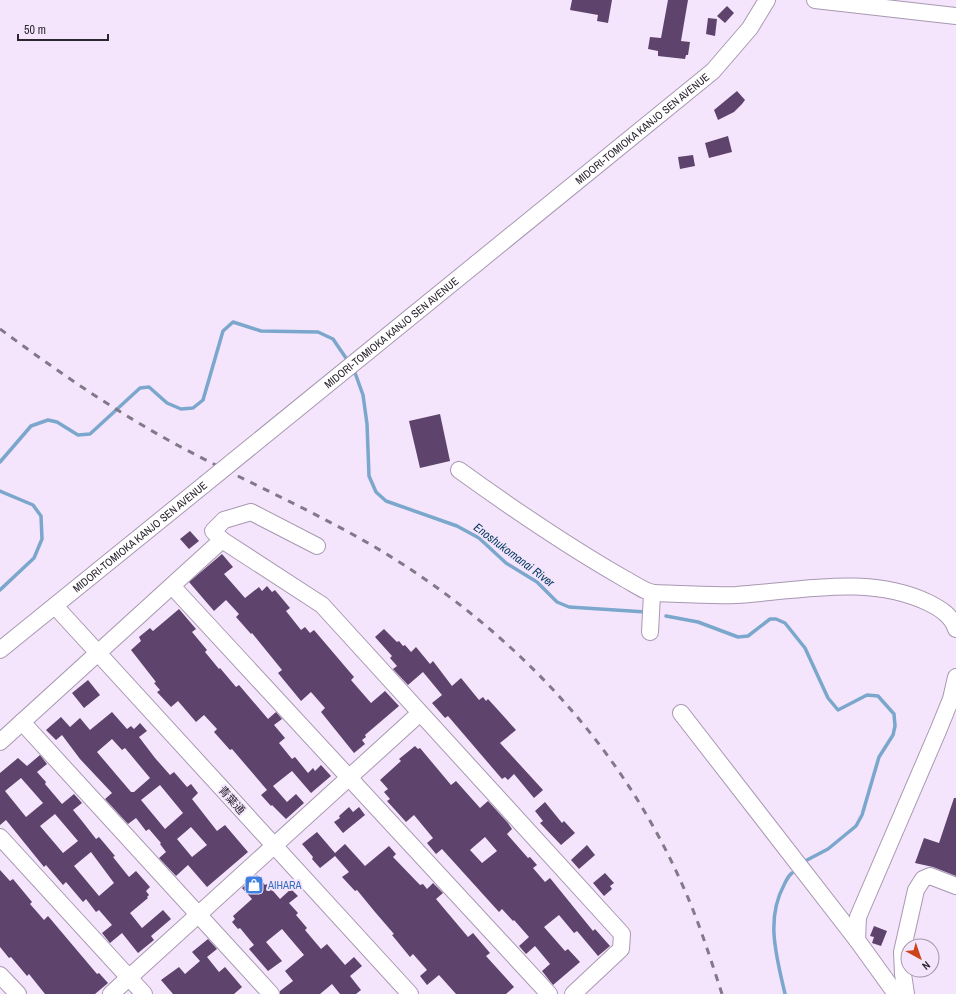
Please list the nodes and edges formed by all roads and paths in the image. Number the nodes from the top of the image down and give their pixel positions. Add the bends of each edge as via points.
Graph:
1 (767, 0) edge
2 (815, 0) edge
3 (956, 16) edge
4 (459, 470) dead end
5 (222, 540) junction
6 (317, 546) dead end
7 (172, 586) junction
8 (652, 594) junction
9 (55, 606) junction
10 (956, 630) edge
11 (650, 632) dead end
12 (0, 650) edge
13 (98, 653) junction
14 (956, 677) edge
15 (954, 699) edge
16 (420, 713) junction
17 (681, 713) dead end
18 (22, 722) junction
19 (0, 742) edge
20 (350, 777) junction
21 (0, 837) edge
22 (274, 845) junction
23 (956, 886) edge
24 (199, 914) junction
25 (857, 940) junction
26 (0, 975) edge
27 (130, 978) junction
28 (18, 994) edge
29 (111, 994) edge
30 (144, 994) edge
31 (271, 994) edge
32 (410, 994) edge
33 (549, 994) edge
34 (573, 994) edge
35 (896, 994) edge
36 (906, 994) edge

1 - 9 street, MIDORI-TOMIOKA KANJO SEN AVENUE, bridge via 750,28 713,71
2 - 3 street
4 - 8 street via 526,518
5 - 6 street via 213,531 224,520 251,512
5 - 7 street
5 - 16 street via 322,605
7 - 13 street
7 - 20 street
8 - 10 street via 735,595 837,586 884,589 911,594 936,606 949,617
8 - 11 street
9 - 12 street, MIDORI-TOMIOKA KANJO SEN AVENUE
9 - 13 street, 青葉通
13 - 18 street
13 - 22 street, 青葉通
14 - 15 street
15 - 25 street via 860,911
16 - 20 street
16 - 34 street via 622,934 622,949
17 - 25 street
18 - 19 street
18 - 24 street
20 - 22 street
20 - 33 street
21 - 27 street
22 - 24 street
22 - 32 street, 青葉通
23 - 36 street via 930,876 923,879 916,890 902,952
24 - 27 street
24 - 31 street
25 - 35 street
26 - 28 street
27 - 29 street
27 - 30 street

